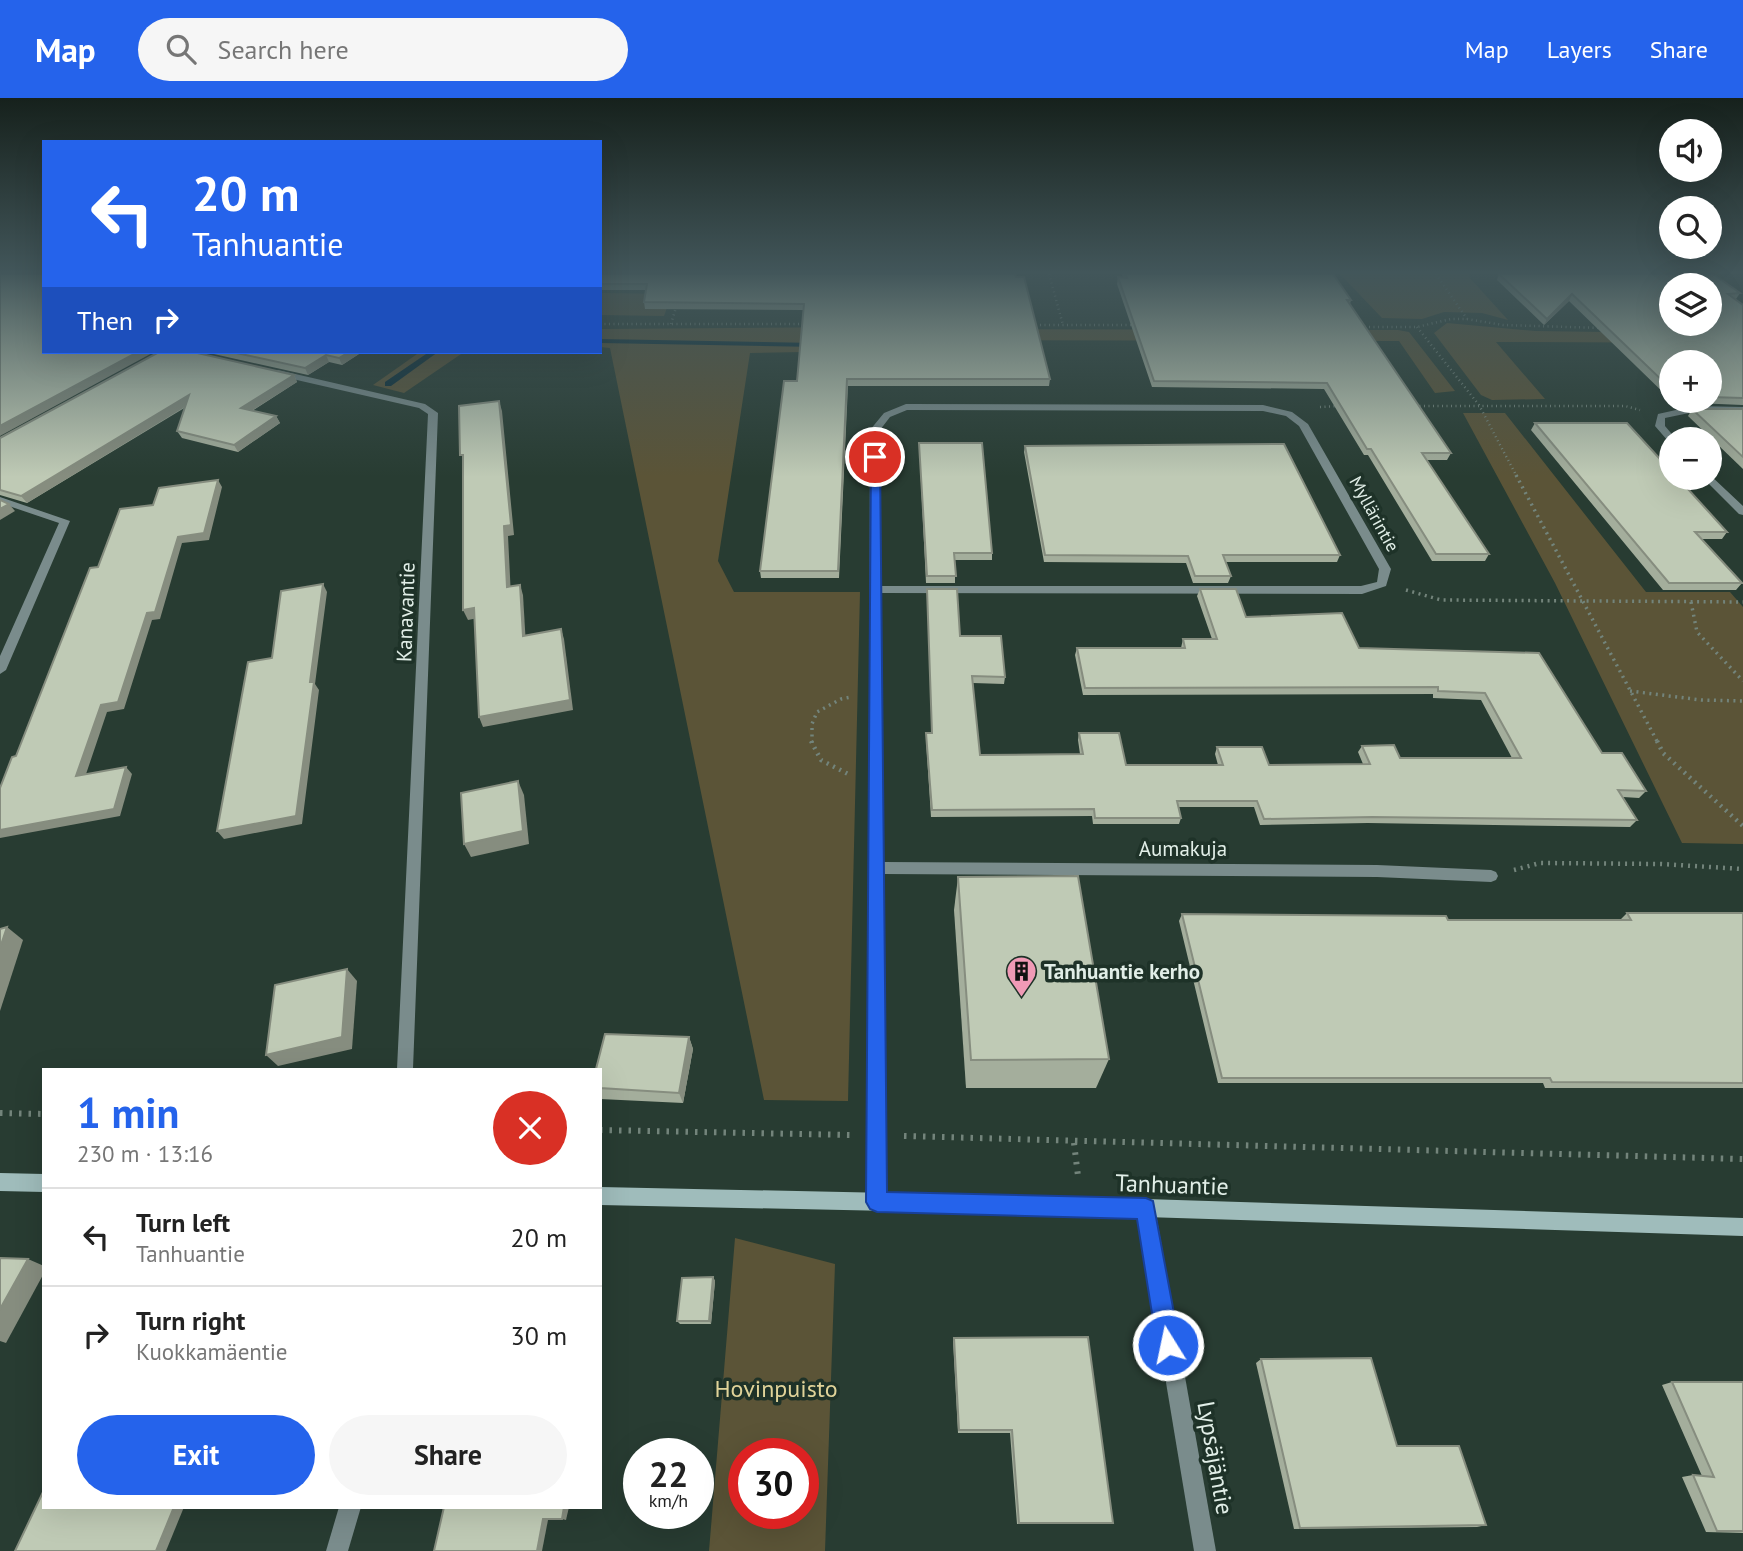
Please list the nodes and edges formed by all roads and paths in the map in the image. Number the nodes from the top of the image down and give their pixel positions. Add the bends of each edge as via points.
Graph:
1 (1429, 342) edge
2 (263, 370) edge
3 (1479, 405) junction
4 (1353, 406) edge
5 (1409, 406) edge
6 (1743, 410) edge
7 (1289, 414) junction
8 (1661, 416) junction
9 (1661, 427) edge
10 (1721, 490) edge
11 (0, 500) edge
12 (1743, 512) edge
13 (1382, 583) junction
14 (875, 589) junction
15 (1584, 600) junction
16 (1691, 602) junction
17 (1743, 602) edge
18 (0, 670) edge
19 (1743, 681) edge
20 (1629, 691) junction
21 (876, 697) junction
22 (1743, 701) edge
23 (876, 776) junction
24 (1743, 826) edge
25 (876, 868) junction
26 (1743, 869) edge
27 (1490, 876) joint
28 (405, 1068) edge
29 (0, 1113) edge
30 (42, 1114) edge
31 (602, 1130) edge
32 (841, 1134) dead end
33 (910, 1136) dead end
34 (1074, 1143) junction
35 (1743, 1159) edge
36 (1078, 1177) dead end
37 (0, 1182) edge
38 (42, 1183) edge
39 (602, 1196) edge
40 (877, 1202) junction
41 (1146, 1208) junction
42 (1743, 1227) edge
43 (350, 1509) edge
44 (337, 1551) edge
45 (1205, 1551) edge

1 - 3 path
2 - 28 street, Kanavantie via 422,406 433,413
3 - 5 path
3 - 8 path via 1625,406
3 - 15 path
4 - 7 path
6 - 8 street via 1693,409
7 - 13 street, Myllärintie via 1303,424 1385,569
7 - 14 street via 1249,408 906,407 887,413 874,430
8 - 9 street
10 - 12 street
11 - 18 street via 65,521
13 - 14 street, Myllärintie via 1362,590
13 - 15 path via 1441,600
14 - 21 street
15 - 16 path
15 - 20 path
16 - 17 path
16 - 19 path via 1697,632
20 - 22 path
20 - 24 path via 1663,753
21 - 23 street
21 - 23 path via 852,697 827,706 817,712 809,736 821,760 838,771
23 - 25 street
25 - 27 street, Aumakuja via 1377,871
25 - 40 street
26 - 27 path via 1540,863
29 - 30 path
31 - 32 path
33 - 34 path
34 - 35 path
34 - 36 path
37 - 38 street
39 - 40 street, Tanhuantie
40 - 41 street, Tanhuantie
41 - 42 street, Tanhuantie
41 - 45 street, Lypsäjäntie
43 - 44 street

